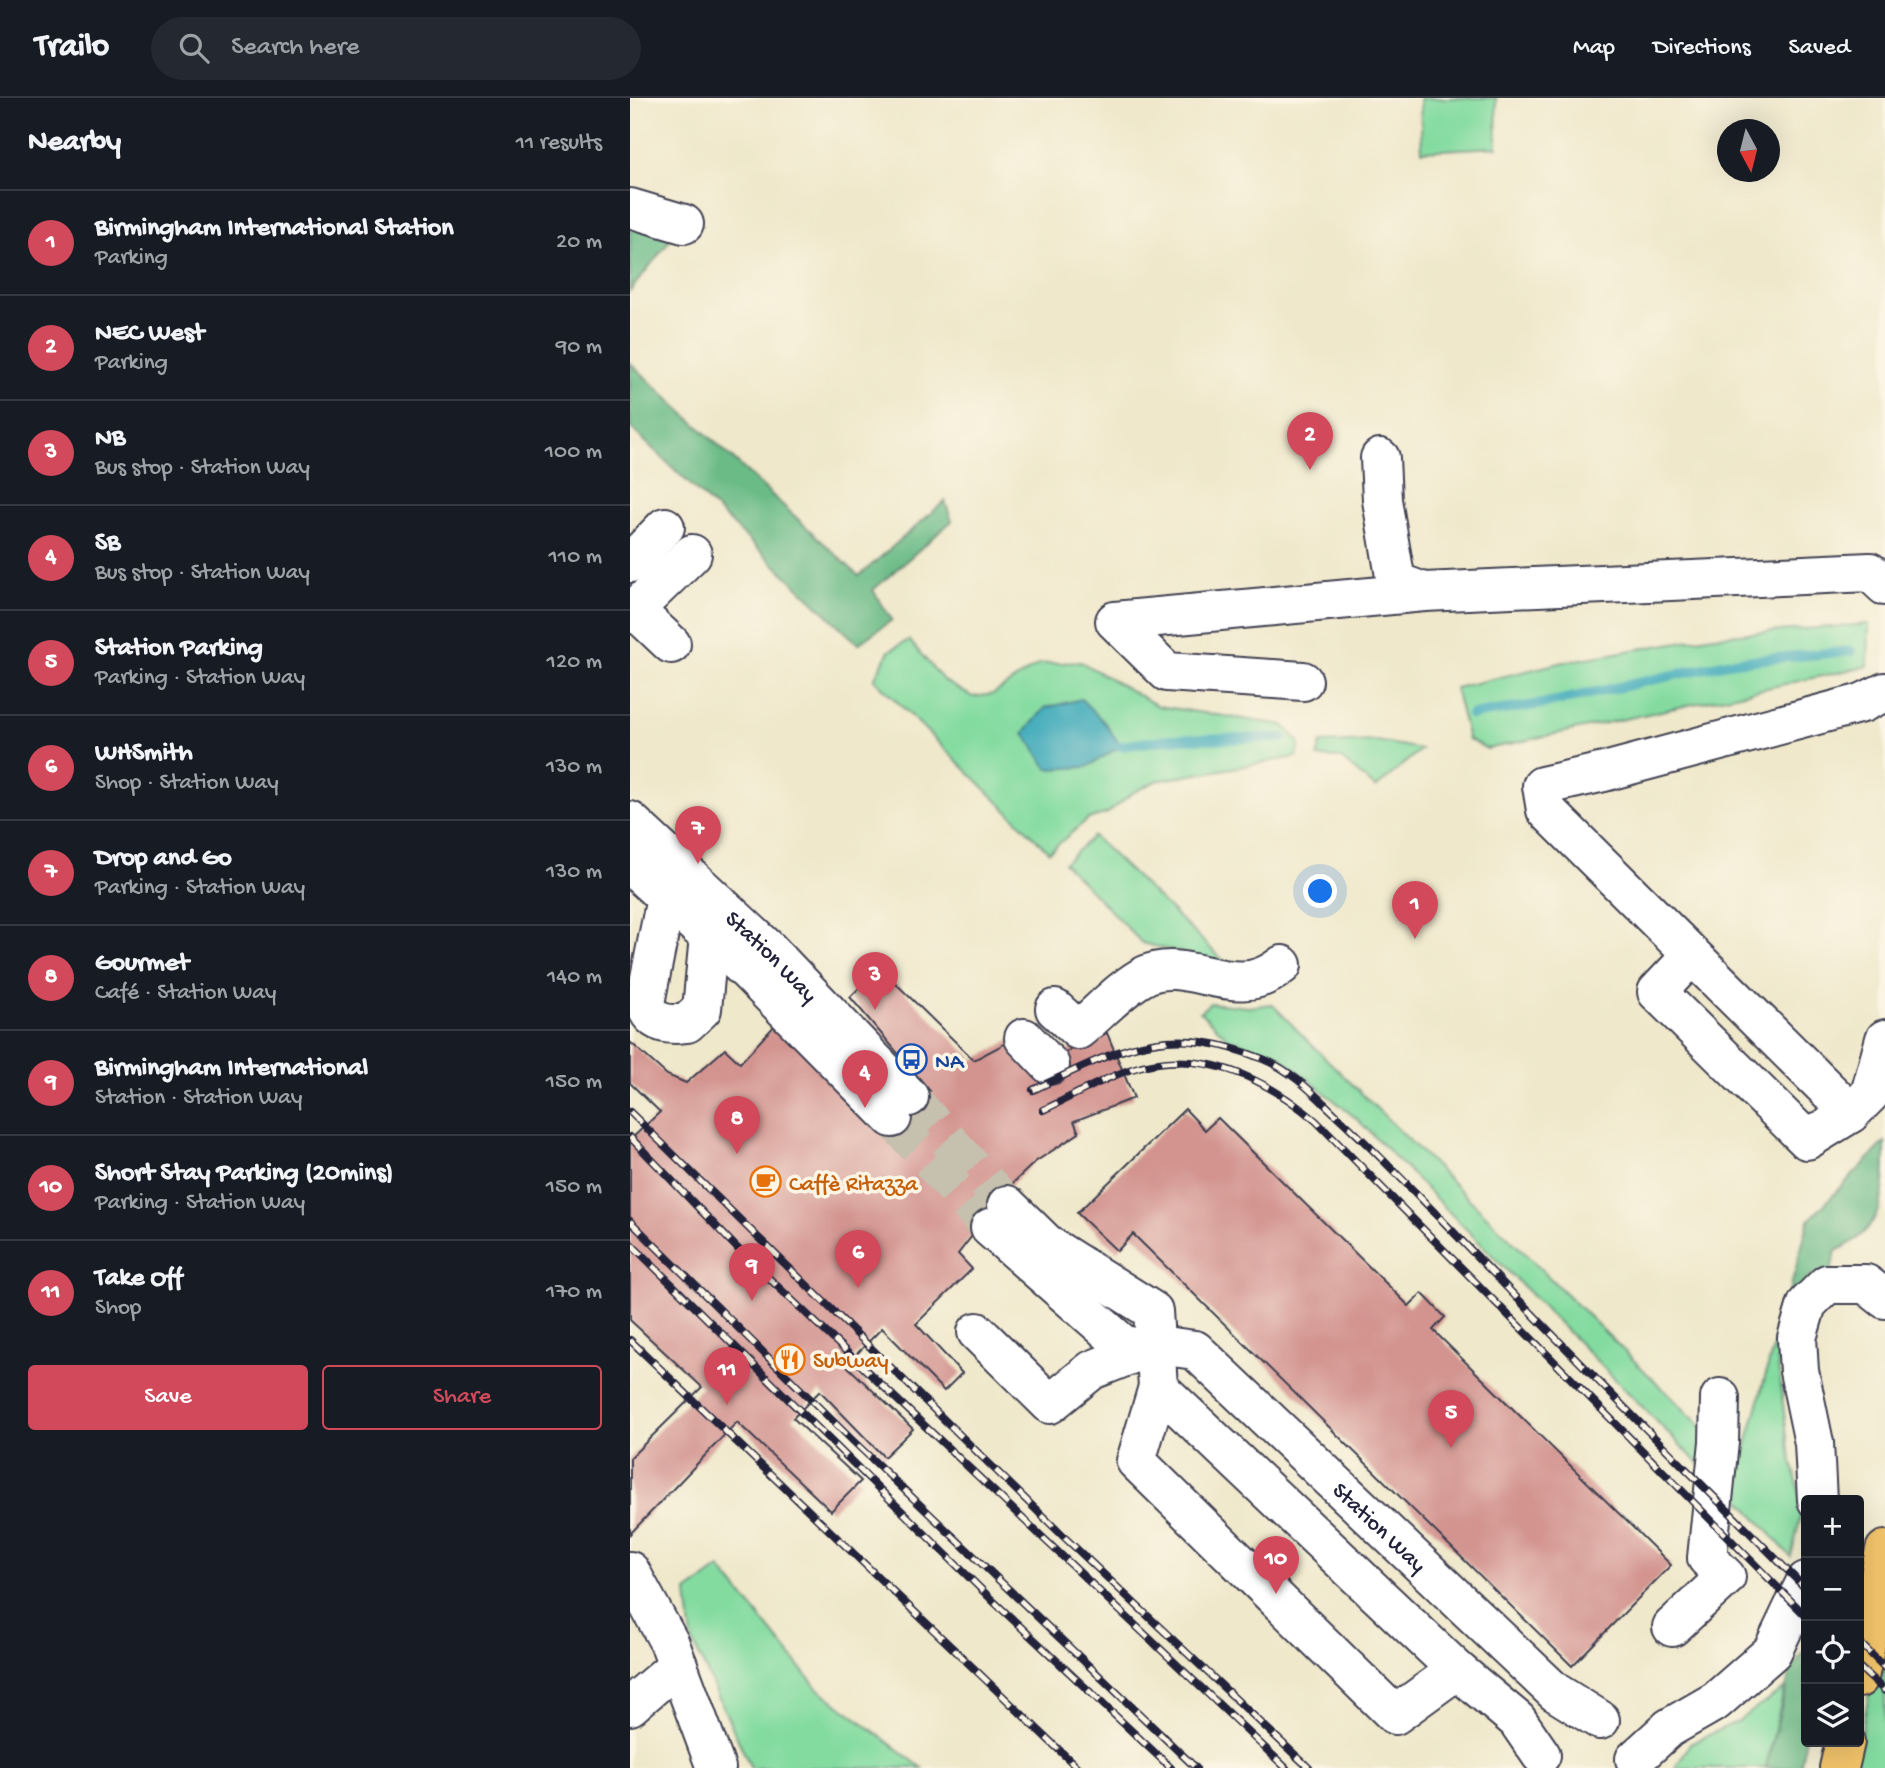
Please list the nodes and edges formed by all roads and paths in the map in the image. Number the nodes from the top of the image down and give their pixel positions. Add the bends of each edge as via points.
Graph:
1 (630, 208) edge
2 (684, 224) dead end
3 (1380, 458) dead end
4 (665, 527) dead end
5 (692, 554) dead end
6 (630, 563) edge
7 (1885, 586) edge
8 (1424, 593) junction
9 (631, 617) edge
10 (671, 644) dead end
11 (1303, 681) dead end
12 (1885, 692) edge
13 (630, 821) edge
14 (648, 860) edge
15 (1692, 955) junction
16 (1282, 965) dead end
17 (1055, 1009) dead end
18 (1024, 1038) dead end
19 (1885, 1039) edge
20 (1050, 1065) dead end
21 (900, 1107) tunnel mouth
22 (1851, 1112) junction
23 (999, 1216) tunnel mouth
24 (1885, 1299) edge
25 (976, 1332) dead end
26 (1157, 1345) junction
27 (1158, 1387) junction
28 (1720, 1398) dead end
29 (1817, 1495) edge
30 (1885, 1550) edge
31 (630, 1571) edge
32 (1801, 1591) edge
33 (1672, 1628) dead end
34 (1864, 1653) edge
35 (678, 1665) junction
36 (1457, 1670) junction
37 (630, 1706) edge
38 (1600, 1720) junction
39 (1844, 1747) edge
40 (1541, 1761) edge
41 (1635, 1763) edge
42 (716, 1768) edge
43 (1839, 1768) edge

1 - 2 street
3 - 8 street via 1396,582
4 - 6 street
5 - 9 street
7 - 8 street via 1870,572
8 - 11 street via 1115,621 1167,672
9 - 10 street
12 - 15 street via 1862,703 1542,786 1546,810
13 - 14 street, Station Way
14 - 21 street, Station Way via 691,921 769,950
15 - 22 street
15 - 22 street via 1657,992 1807,1140
16 - 17 street via 1253,982 1171,972 1147,975 1078,1030
18 - 20 street
19 - 22 street via 1870,1094
23 - 26 street, Station Way via 1126,1347
24 - 29 street via 1866,1283 1827,1284 1807,1304 1797,1338 1814,1444
25 - 26 street via 1050,1404 1092,1370
26 - 27 street
26 - 38 street, Station Way via 1195,1350 1555,1692
27 - 36 street
27 - 36 street via 1136,1461 1395,1715
28 - 33 street via 1707,1558 1726,1577
30 - 34 main road
31 - 35 street
32 - 41 street via 1772,1652 1716,1701 1670,1728
35 - 37 street
35 - 42 street
36 - 40 street via 1517,1720
38 - 40 street via 1569,1723 1551,1736
38 - 41 street, Station Way via 1623,1734
39 - 43 main road

